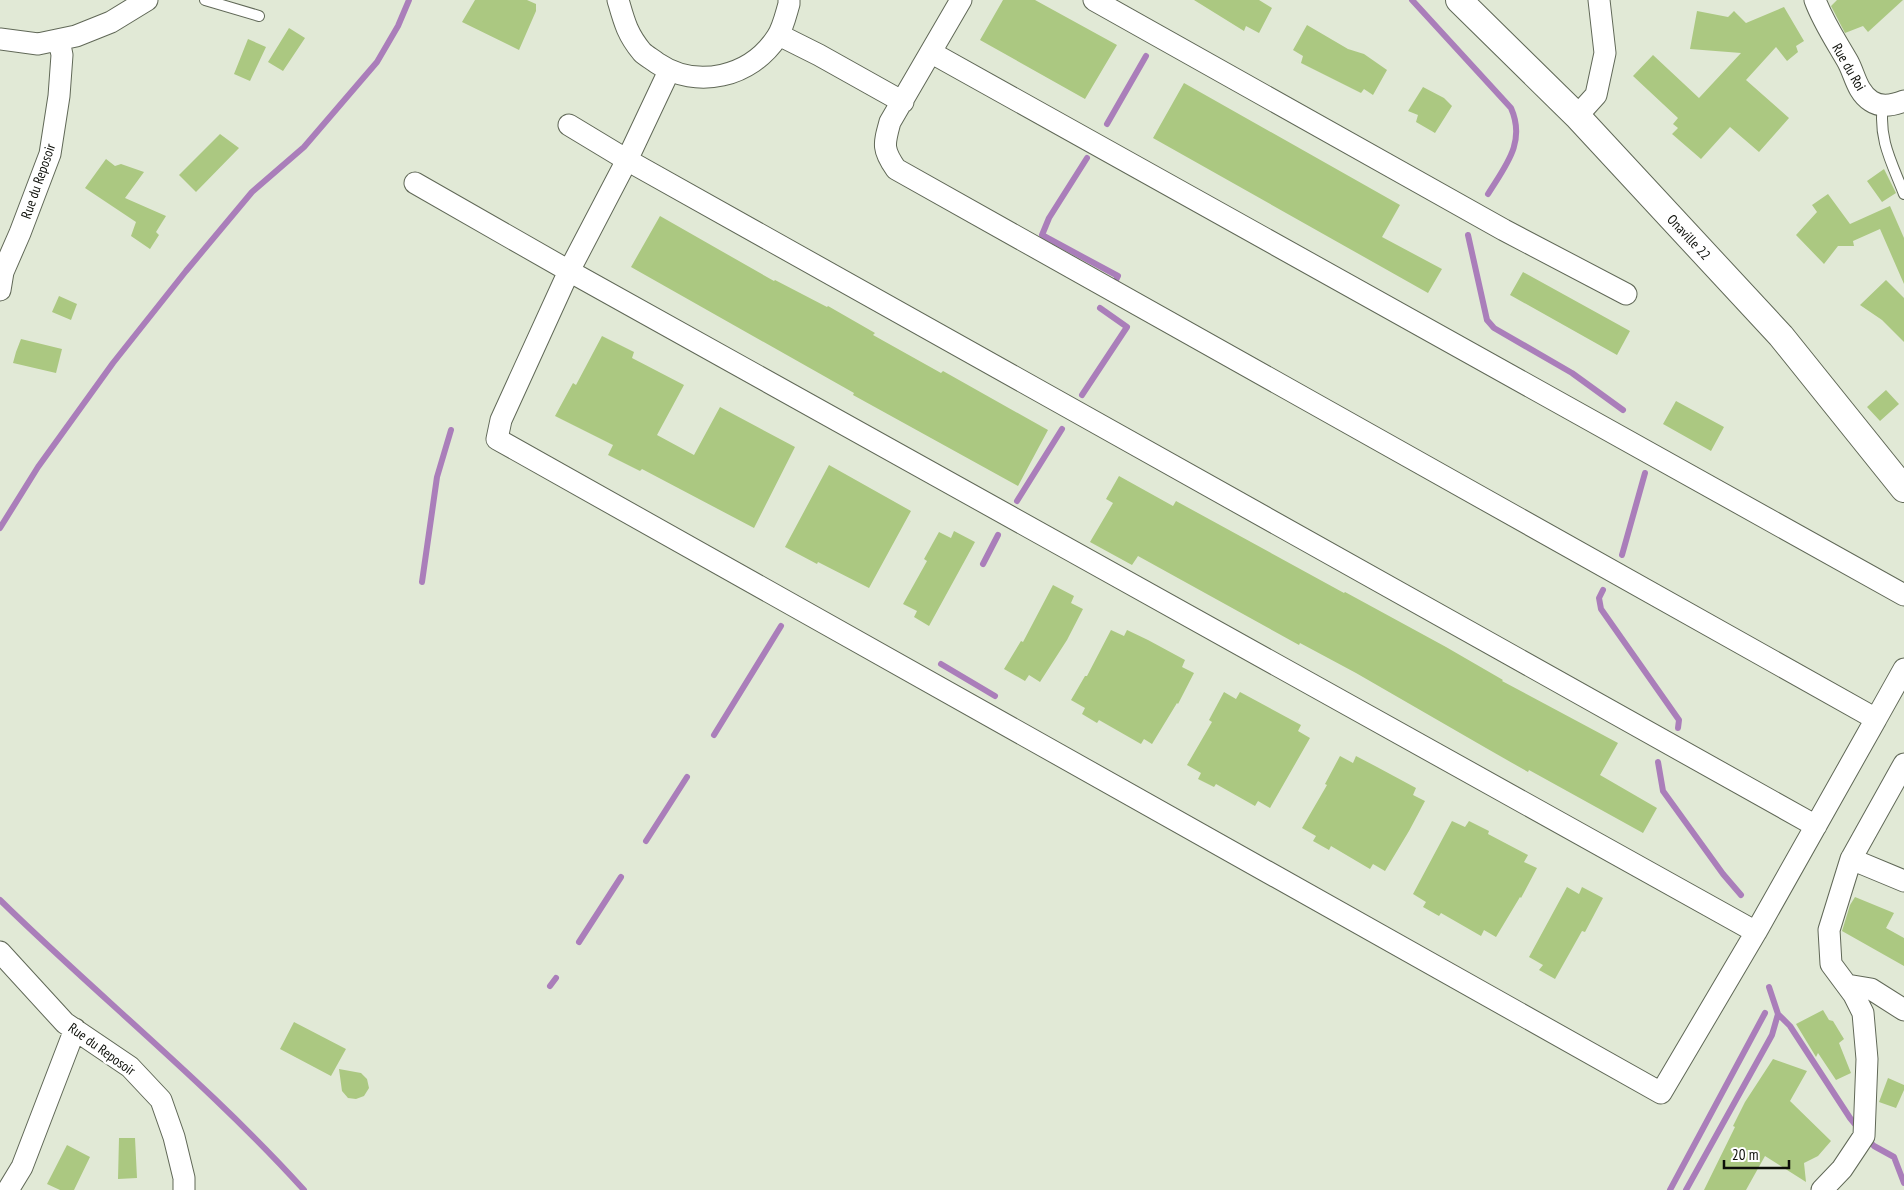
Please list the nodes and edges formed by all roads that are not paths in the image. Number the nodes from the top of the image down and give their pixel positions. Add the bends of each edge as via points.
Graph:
1 (147, 0) edge
2 (205, 0) edge
3 (618, 0) edge
4 (789, 0) edge
5 (962, 0) edge
6 (1094, 0) edge
7 (1459, 0) edge
8 (1599, 0) edge
9 (1815, 0) edge
10 (259, 16) dead end
11 (778, 35) junction
12 (0, 39) edge
13 (59, 40) junction
14 (932, 52) junction
15 (669, 71) junction
16 (1904, 101) edge
17 (903, 102) junction
18 (1883, 106) junction
19 (1577, 116) junction
20 (569, 125) dead end
21 (627, 160) junction
22 (415, 183) dead end
23 (1904, 194) edge
24 (569, 271) junction
25 (1, 278) edge
26 (1626, 294) dead end
27 (1904, 488) edge
28 (1904, 595) edge
29 (1904, 669) edge
30 (1876, 719) junction
31 (1904, 764) edge
32 (1816, 826) junction
33 (1850, 859) junction
34 (1904, 881) edge
35 (1756, 932) junction
36 (0, 952) edge
37 (1847, 985) junction
38 (1904, 1010) edge
39 (75, 1029) junction
40 (8, 1190) edge
41 (184, 1190) edge
42 (1822, 1190) edge

1 - 13 street via 111,22
2 - 10 lane
3 - 15 street via 625,27 643,53
4 - 11 street
5 - 14 street
6 - 26 street via 1504,230
7 - 19 street, Onaville 22
8 - 19 street via 1605,53 1596,96
9 - 18 street, Rue du Roi via 1858,88 1871,101
11 - 15 street via 763,55 742,69 718,77 693,77
11 - 17 street
12 - 13 street via 38,44
13 - 25 street, Rue du Reposoir via 62,55 50,154
14 - 17 street
14 - 28 street
15 - 21 street
16 - 18 street
17 - 30 street via 890,122 885,141 887,155 896,169
18 - 23 lane via 1884,143
19 - 27 street, Onaville 22 via 1781,336
20 - 21 street
21 - 24 street
21 - 32 street
22 - 24 street
24 - 35 street
24 - 35 street via 501,420 497,439 1661,1093
29 - 30 street
30 - 32 street
31 - 33 street
32 - 35 street
33 - 34 street
33 - 37 street via 1829,930 1831,964
36 - 39 street, Rue du Reposoir via 65,1023
37 - 38 street via 1871,989
37 - 42 street via 1863,1013 1867,1059 1864,1136 1842,1169
39 - 40 street via 22,1167
39 - 41 street, Rue du Reposoir via 130,1067 160,1100 174,1136

